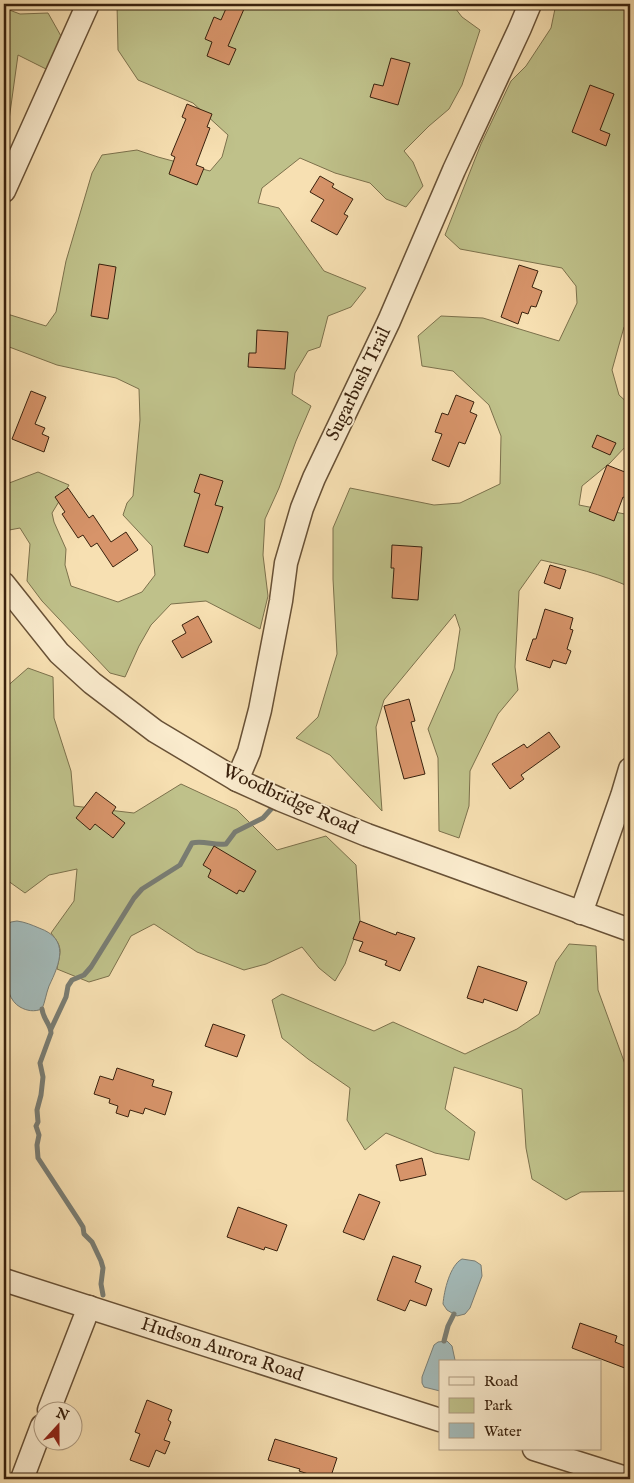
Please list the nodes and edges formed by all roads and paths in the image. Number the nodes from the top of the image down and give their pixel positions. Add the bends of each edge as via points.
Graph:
1 (88, 4) edge
2 (530, 4) edge
3 (4, 191) edge
4 (4, 584) edge
5 (630, 769) edge
6 (237, 780) junction
7 (581, 913) junction
8 (630, 930) edge
9 (4, 1280) edge
10 (89, 1307) junction
11 (52, 1400) edge
12 (439, 1420) edge
13 (33, 1450) edge
14 (537, 1450) edge
15 (22, 1479) edge
16 (629, 1479) edge

1 - 3 street
2 - 6 street, Sugarbush Trail via 302,508 286,563 258,718
4 - 6 street, Woodbridge Road via 59,653 92,683 155,731
5 - 7 street
6 - 7 street, Woodbridge Road via 368,835
7 - 8 street, Woodbridge Road
9 - 10 street, Hudson Aurora Road
10 - 11 street
10 - 12 street, Hudson Aurora Road
13 - 15 street
14 - 16 street

